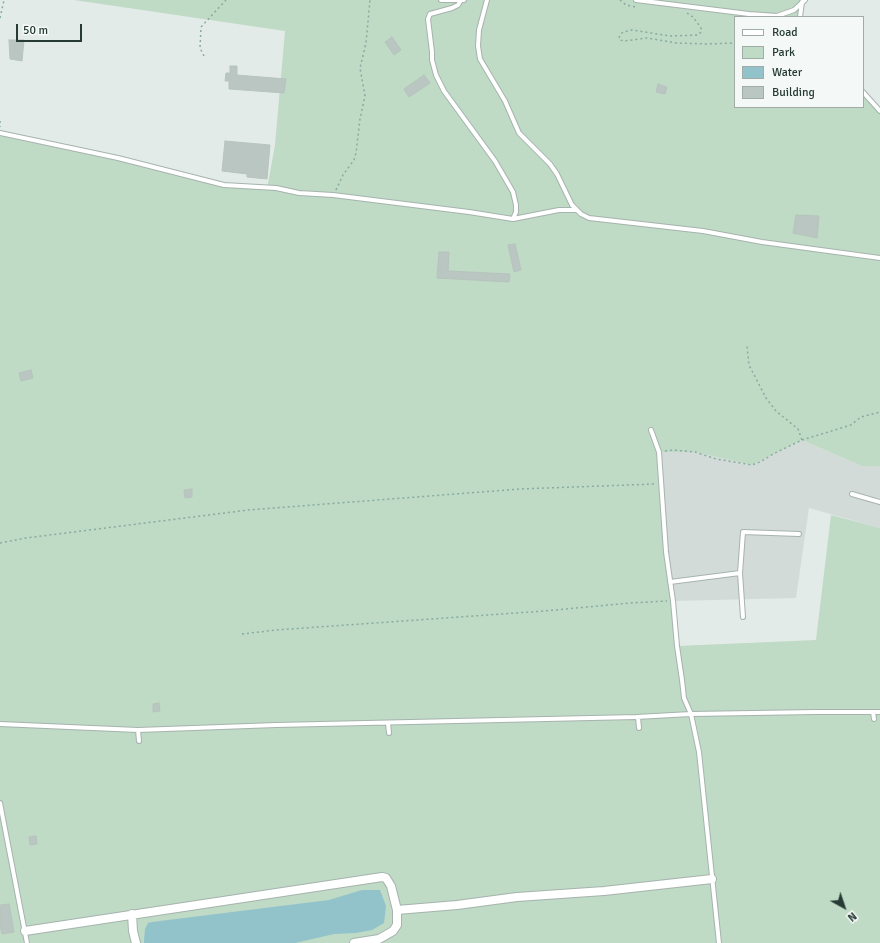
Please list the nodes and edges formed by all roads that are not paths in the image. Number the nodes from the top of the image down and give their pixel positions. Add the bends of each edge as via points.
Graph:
1 (441, 0) edge
2 (462, 0) edge
3 (487, 0) edge
4 (636, 0) edge
5 (803, 1) edge
6 (800, 16) edge
7 (864, 93) edge
8 (880, 111) edge
9 (0, 133) edge
10 (577, 210) junction
11 (513, 219) junction
12 (880, 258) edge
13 (651, 430) dead end
14 (852, 494) dead end
15 (880, 502) edge
16 (799, 534) dead end
17 (740, 573) junction
18 (670, 582) junction
19 (743, 617) dead end
20 (874, 712) junction
21 (880, 712) edge
22 (691, 714) junction
23 (638, 717) junction
24 (874, 719) dead end
25 (388, 723) junction
26 (0, 724) edge
27 (639, 728) dead end
28 (138, 730) junction
29 (389, 733) dead end
30 (139, 741) dead end
31 (0, 803) edge
32 (712, 879) junction
33 (398, 910) junction
34 (132, 914) junction
35 (25, 931) junction
36 (27, 943) edge
37 (136, 943) edge
38 (354, 943) edge
39 (719, 943) edge

1 - 2 lane
2 - 11 lane via 452,8 430,14 428,19 432,60 444,91 513,192 516,212
3 - 10 lane via 479,30 480,59 505,101 519,133 550,164
4 - 5 lane via 777,16 794,10
5 - 6 lane
7 - 8 lane
9 - 11 lane via 118,158 224,185 276,188
10 - 11 lane via 559,210
10 - 12 lane via 589,218 703,231
13 - 18 lane via 659,452
14 - 15 lane
16 - 17 lane via 743,532
17 - 18 lane
17 - 19 lane
18 - 22 lane via 684,698
20 - 21 lane
20 - 22 lane
20 - 24 lane
22 - 23 lane
22 - 32 lane via 699,752
23 - 25 lane
23 - 27 lane
25 - 28 lane
25 - 29 lane
26 - 28 lane
28 - 30 lane
31 - 35 lane
32 - 33 street
32 - 39 lane
33 - 34 street via 391,886 386,878 382,877
33 - 38 street via 398,925 393,931 379,939
34 - 35 street
34 - 37 street
35 - 36 lane

